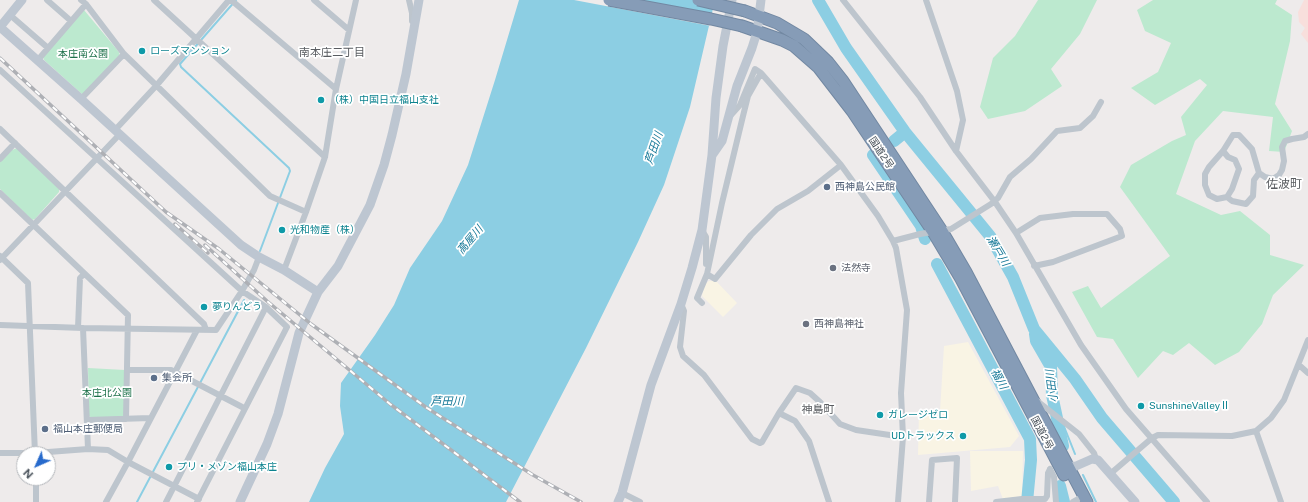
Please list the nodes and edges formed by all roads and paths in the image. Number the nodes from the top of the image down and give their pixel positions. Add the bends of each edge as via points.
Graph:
1 (22, 0) edge
2 (47, 0) edge
3 (154, 0) edge
4 (314, 0) edge
5 (356, 0) edge
6 (409, 0) edge
7 (419, 0) edge
8 (609, 0) edge
9 (698, 0) edge
10 (732, 0) edge
11 (761, 0) edge
12 (843, 0) edge
13 (926, 0) edge
14 (232, 1) edge
15 (83, 2) edge
16 (10, 15) junction
17 (759, 16) junction
18 (71, 21) junction
19 (0, 27) edge
20 (350, 30) junction
21 (757, 32) junction
22 (412, 40) junction
23 (198, 41) junction
24 (48, 48) junction
25 (124, 54) junction
26 (37, 61) junction
27 (0, 70) edge
28 (761, 73) junction
29 (156, 86) junction
30 (336, 89) junction
31 (81, 99) junction
32 (1101, 102) dead end
33 (727, 119) junction
34 (0, 129) edge
35 (117, 132) junction
36 (1308, 134) edge
37 (15, 143) junction
38 (956, 151) junction
39 (1223, 151) junction
40 (712, 155) junction
41 (325, 157) junction
42 (96, 158) junction
43 (0, 159) edge
44 (841, 165) junction
45 (1259, 173) junction
46 (66, 192) junction
47 (0, 193) edge
48 (1227, 197) junction
49 (993, 203) junction
50 (306, 212) junction
51 (34, 225) junction
52 (702, 230) junction
53 (935, 232) junction
54 (1016, 233) junction
55 (893, 241) junction
56 (259, 257) junction
57 (1, 258) edge
58 (1034, 266) junction
59 (284, 270) junction
60 (84, 274) junction
61 (707, 274) junction
62 (242, 291) junction
63 (318, 292) junction
64 (702, 303) dead end
65 (680, 304) junction
66 (266, 307) junction
67 (0, 325) edge
68 (30, 326) junction
69 (81, 328) junction
70 (128, 328) junction
71 (197, 330) junction
72 (206, 330) junction
73 (1308, 340) edge
74 (1299, 365) junction
75 (128, 370) junction
76 (176, 372) junction
77 (1308, 374) edge
78 (220, 396) junction
79 (1033, 397) junction
80 (244, 408) junction
81 (779, 413) junction
82 (150, 418) junction
83 (126, 419) junction
84 (87, 420) junction
85 (1256, 431) junction
86 (903, 437) junction
87 (1151, 439) junction
88 (35, 446) edge
89 (88, 449) junction
90 (56, 452) edge
91 (0, 453) edge
92 (16, 453) edge
93 (1096, 459) junction
94 (128, 462) junction
95 (1060, 468) junction
96 (1113, 472) junction
97 (36, 486) edge
98 (174, 487) junction
99 (622, 493) junction
100 (1080, 500) edge
101 (198, 501) edge
102 (36, 502) edge
103 (106, 502) edge
104 (166, 502) edge
105 (240, 502) edge
106 (618, 502) edge
107 (640, 502) edge
108 (830, 502) edge
109 (898, 502) edge
110 (929, 502) edge
111 (955, 502) edge
112 (996, 502) edge
113 (1056, 502) edge
114 (1135, 502) edge
115 (1208, 502) edge
116 (1281, 502) edge

1 - 16 street
2 - 18 street
3 - 23 street
4 - 20 street
5 - 20 street
6 - 22 street via 412,13
7 - 22 street
8 - 21 highway, 国道2号, bridge via 711,19
9 - 17 highway, 国道2号, bridge
10 - 40 street via 716,98
11 - 17 street
12 - 38 street via 920,97
13 - 38 street via 955,84 963,120
14 - 23 street
14 - 30 street
15 - 18 street
15 - 25 street
16 - 19 street
16 - 24 street
17 - 21 street
17 - 53 highway, 国道2号 via 792,31 828,62 883,140
18 - 24 street
19 - 26 street
20 - 30 street
21 - 33 street
21 - 53 highway, 国道2号 via 794,46 818,67 852,111
22 - 63 street via 392,135 370,205 338,266
23 - 29 street
23 - 41 street
24 - 26 street
25 - 29 street
25 - 31 street
26 - 31 street
27 - 42 street
28 - 33 street via 755,69 740,105
28 - 44 street
28 - 61 street via 748,96 742,116
29 - 35 street
29 - 50 street via 270,196
30 - 41 street
31 - 35 street
32 - 49 street via 1093,116 1080,128 1057,131 1010,177
33 - 40 street via 722,141
34 - 37 street
35 - 42 street
35 - 56 street via 241,245
36 - 45 street via 1285,141 1280,175 1273,180
37 - 43 street
37 - 46 street
38 - 49 street
39 - 45 street via 1233,135 1239,135 1252,149
39 - 48 street via 1235,160 1238,169
39 - 48 street via 1204,174 1209,195 1217,199
40 - 52 street
41 - 50 street
42 - 46 street
42 - 62 street
44 - 55 street
44 - 61 street via 808,191 777,209 751,235 715,279
45 - 48 street via 1254,180 1253,196 1246,204 1232,201
46 - 51 street
46 - 72 street via 204,324
47 - 51 street
49 - 53 street
49 - 54 street
50 - 59 street
51 - 57 street
51 - 60 street
52 - 61 street via 706,237
52 - 65 street
53 - 55 street
53 - 79 highway, 国道2号 via 970,279
53 - 95 highway, 国道2号
54 - 58 street
54 - 58 street via 1040,218 1073,214 1107,214 1120,229 1122,236 1052,262
55 - 86 street via 908,310 900,393
56 - 59 street
56 - 62 street
57 - 68 street via 28,283
58 - 87 street via 1081,345 1126,409
59 - 63 street
60 - 69 street via 80,278
60 - 70 street via 128,315
61 - 64 street via 697,298
62 - 66 street
62 - 72 street via 216,330
63 - 105 street via 299,332 270,438
65 - 81 street via 684,311 680,347 683,356 704,375 752,439 762,442
65 - 99 street via 651,385
66 - 78 street
66 - 80 street via 286,327
67 - 68 street
68 - 69 street
68 - 88 street
69 - 70 street
69 - 84 street
70 - 71 street
70 - 75 street
71 - 72 street
71 - 76 street
73 - 74 street
74 - 77 street
74 - 85 street via 1284,400 1271,418
75 - 76 street
75 - 83 street
76 - 78 street
76 - 82 street
78 - 80 street
78 - 98 street
79 - 93 street via 1079,434
79 - 95 highway, 国道2号
80 - 101 street
81 - 86 street via 796,388 810,393 840,424 856,430
81 - 108 street via 795,421 809,441
82 - 83 street
82 - 94 street
83 - 84 street
84 - 89 street
85 - 87 street via 1232,436 1158,435
85 - 116 street
86 - 109 street
87 - 96 street
87 - 115 street
89 - 90 street
89 - 94 street via 108,450
91 - 92 street
93 - 95 street
93 - 96 street
94 - 98 street
94 - 103 street
95 - 100 highway, 国道2号
95 - 112 street via 1048,473 1045,499
95 - 113 street via 1054,477
96 - 114 street
97 - 102 street
98 - 101 street
98 - 104 street
99 - 106 street
99 - 107 street
110 - 111 street via 932,460 956,458

